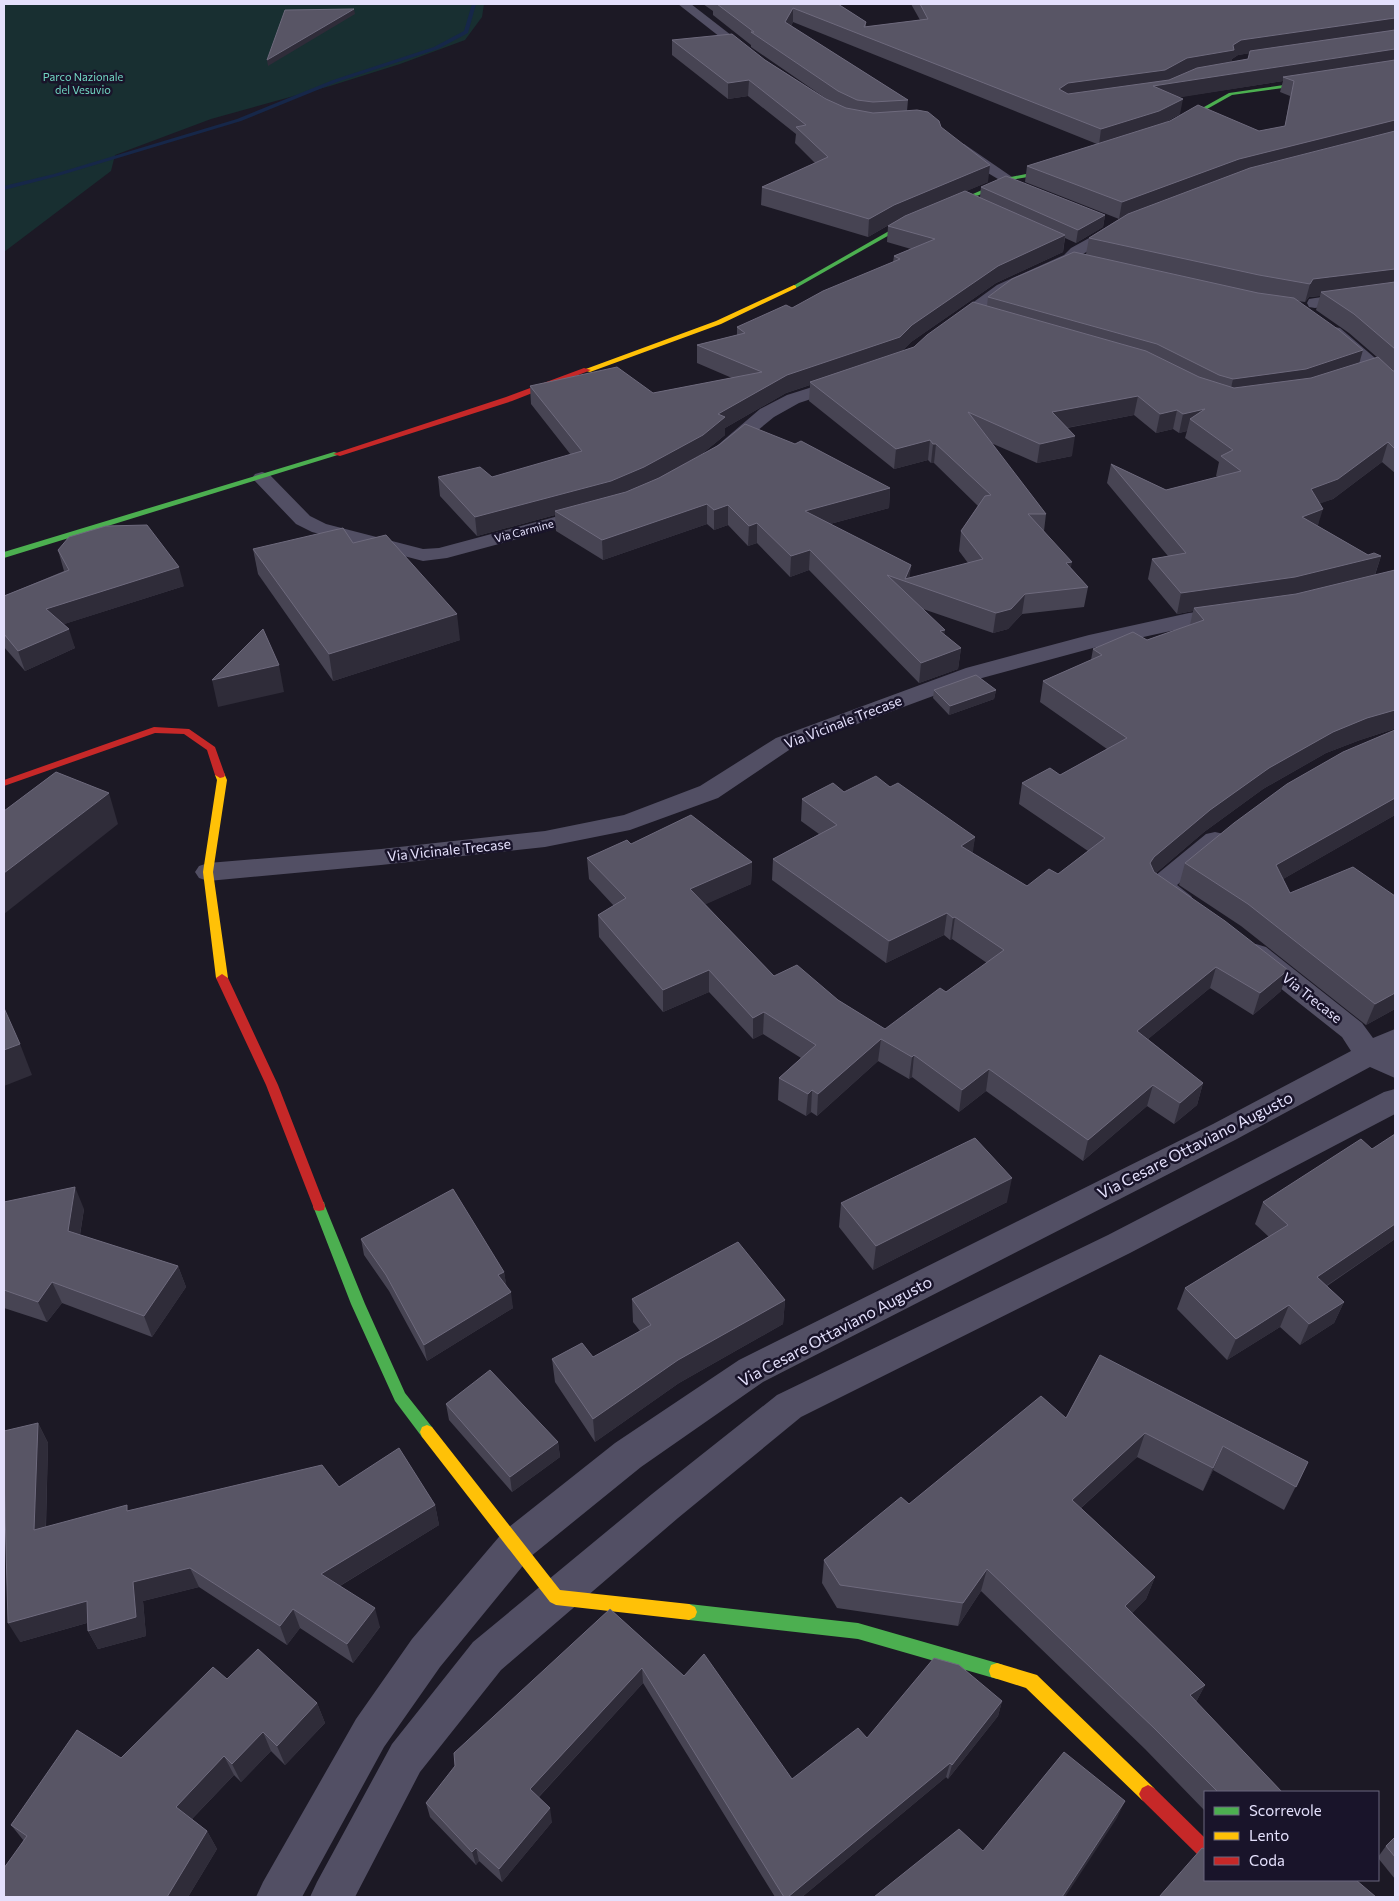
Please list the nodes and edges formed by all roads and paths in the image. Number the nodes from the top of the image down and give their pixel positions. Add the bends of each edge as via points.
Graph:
1 (684, 4) edge
2 (764, 66) edge
3 (1330, 80) edge
4 (1162, 132) edge
5 (947, 136) edge
6 (1073, 159) edge
7 (1006, 181) junction
8 (1030, 191) edge
9 (964, 200) junction
10 (981, 208) edge
11 (1137, 219) edge
12 (1103, 220) edge
13 (1119, 226) junction
14 (1395, 292) edge
15 (932, 338) edge
16 (1376, 367) junction
17 (1358, 372) edge
18 (863, 376) edge
19 (1395, 384) edge
20 (711, 459) edge
21 (262, 478) junction
22 (610, 508) edge
23 (4, 555) edge
24 (1254, 611) edge
25 (4, 783) edge
26 (1237, 823) edge
27 (208, 872) junction
28 (1199, 913) edge
29 (1238, 940) edge
30 (1386, 1054) edge
31 (1395, 1100) edge
32 (517, 1544) junction
33 (556, 1597) junction
34 (1204, 1849) edge
35 (278, 1897) edge
36 (332, 1897) edge

1 - 2 street
3 - 4 street via 1231,94
5 - 7 street
6 - 7 street
7 - 8 street
7 - 9 street
9 - 10 street
9 - 21 street via 898,228 778,296 709,324 509,400
11 - 13 street
12 - 13 street
13 - 15 street via 1075,255 1003,288 978,315
14 - 16 street via 1309,307
16 - 17 street
16 - 19 street
18 - 20 street via 792,399 767,413
21 - 22 street, Via Carmine via 304,520 319,528 423,555 440,554
21 - 23 street
24 - 27 street, Via Vicinale Trecase via 1189,620 1089,642 974,673 784,742 709,792 630,822 545,839
25 - 27 street via 154,730 186,731 212,749 222,780
26 - 28 street via 1159,886
27 - 32 street via 221,975 272,1085 358,1304 400,1396
29 - 30 street, Via Trecase
30 - 32 street, Via Cesare Ottaviano Augusto via 1224,1132 751,1371 628,1455
31 - 33 street via 1119,1244 789,1406
32 - 33 street
32 - 35 street, Via Cesare Ottaviano Augusto via 426,1653 370,1733
33 - 34 street via 858,1631 1031,1681
33 - 36 street via 487,1656 406,1758

